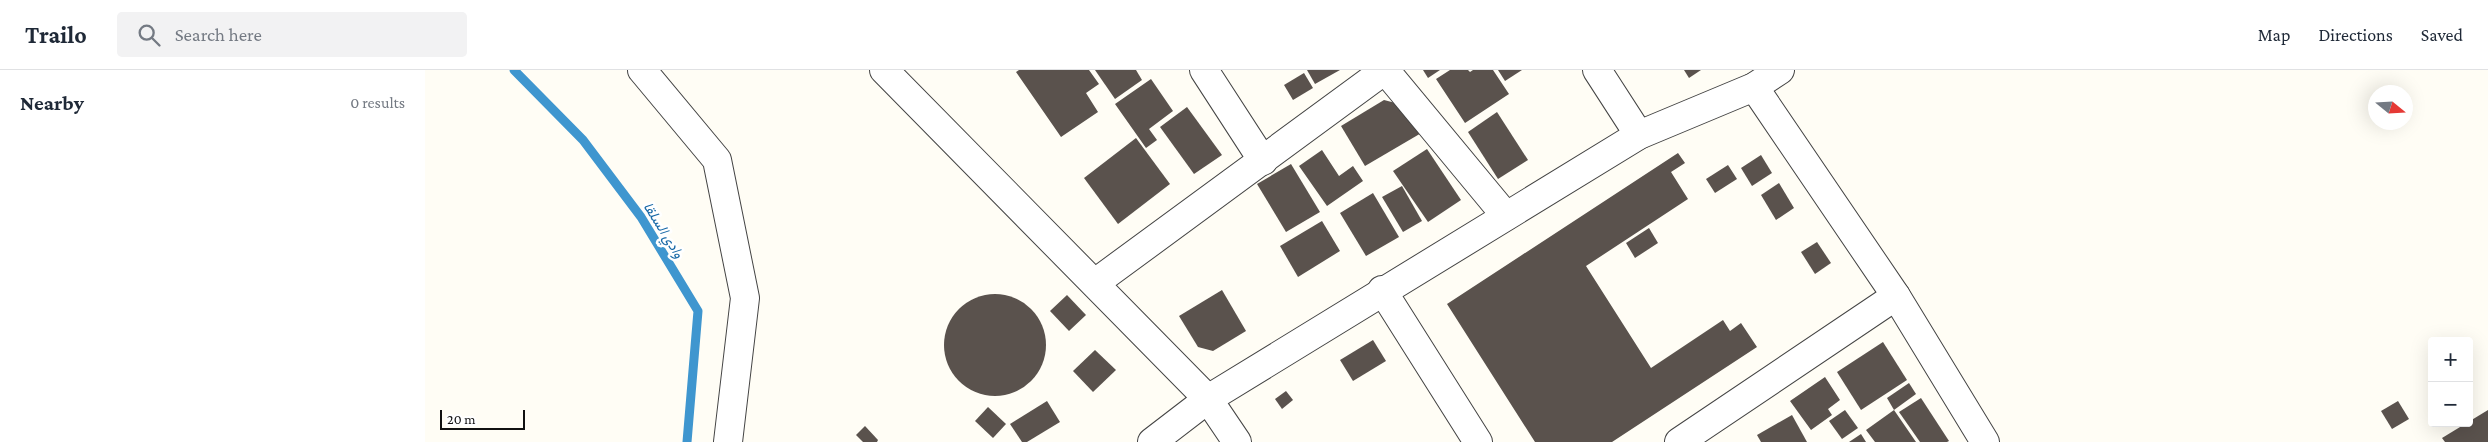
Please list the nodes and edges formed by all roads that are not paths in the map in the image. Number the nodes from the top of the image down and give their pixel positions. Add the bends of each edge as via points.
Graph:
1 (642, 70) edge
2 (884, 70) edge
3 (1204, 70) edge
4 (1385, 70) edge
5 (1597, 70) edge
6 (1781, 70) edge
7 (1753, 86) junction
8 (1639, 135) junction
9 (1263, 161) junction
10 (1506, 216) junction
11 (1095, 283) junction
12 (1382, 290) junction
13 (1896, 296) junction
14 (1208, 399) junction
15 (729, 442) edge
16 (1152, 442) edge
17 (1237, 442) edge
18 (1478, 442) edge
19 (1679, 442) edge
20 (1985, 442) edge

1 - 15 street via 717,160 745,298
2 - 11 street
3 - 9 street
4 - 9 street
4 - 10 street
5 - 8 street
6 - 7 street
7 - 8 street
7 - 13 street
8 - 10 street
9 - 11 street
10 - 12 street
11 - 14 street
12 - 14 street
12 - 18 street
13 - 19 street
13 - 20 street
14 - 16 street
14 - 17 street

